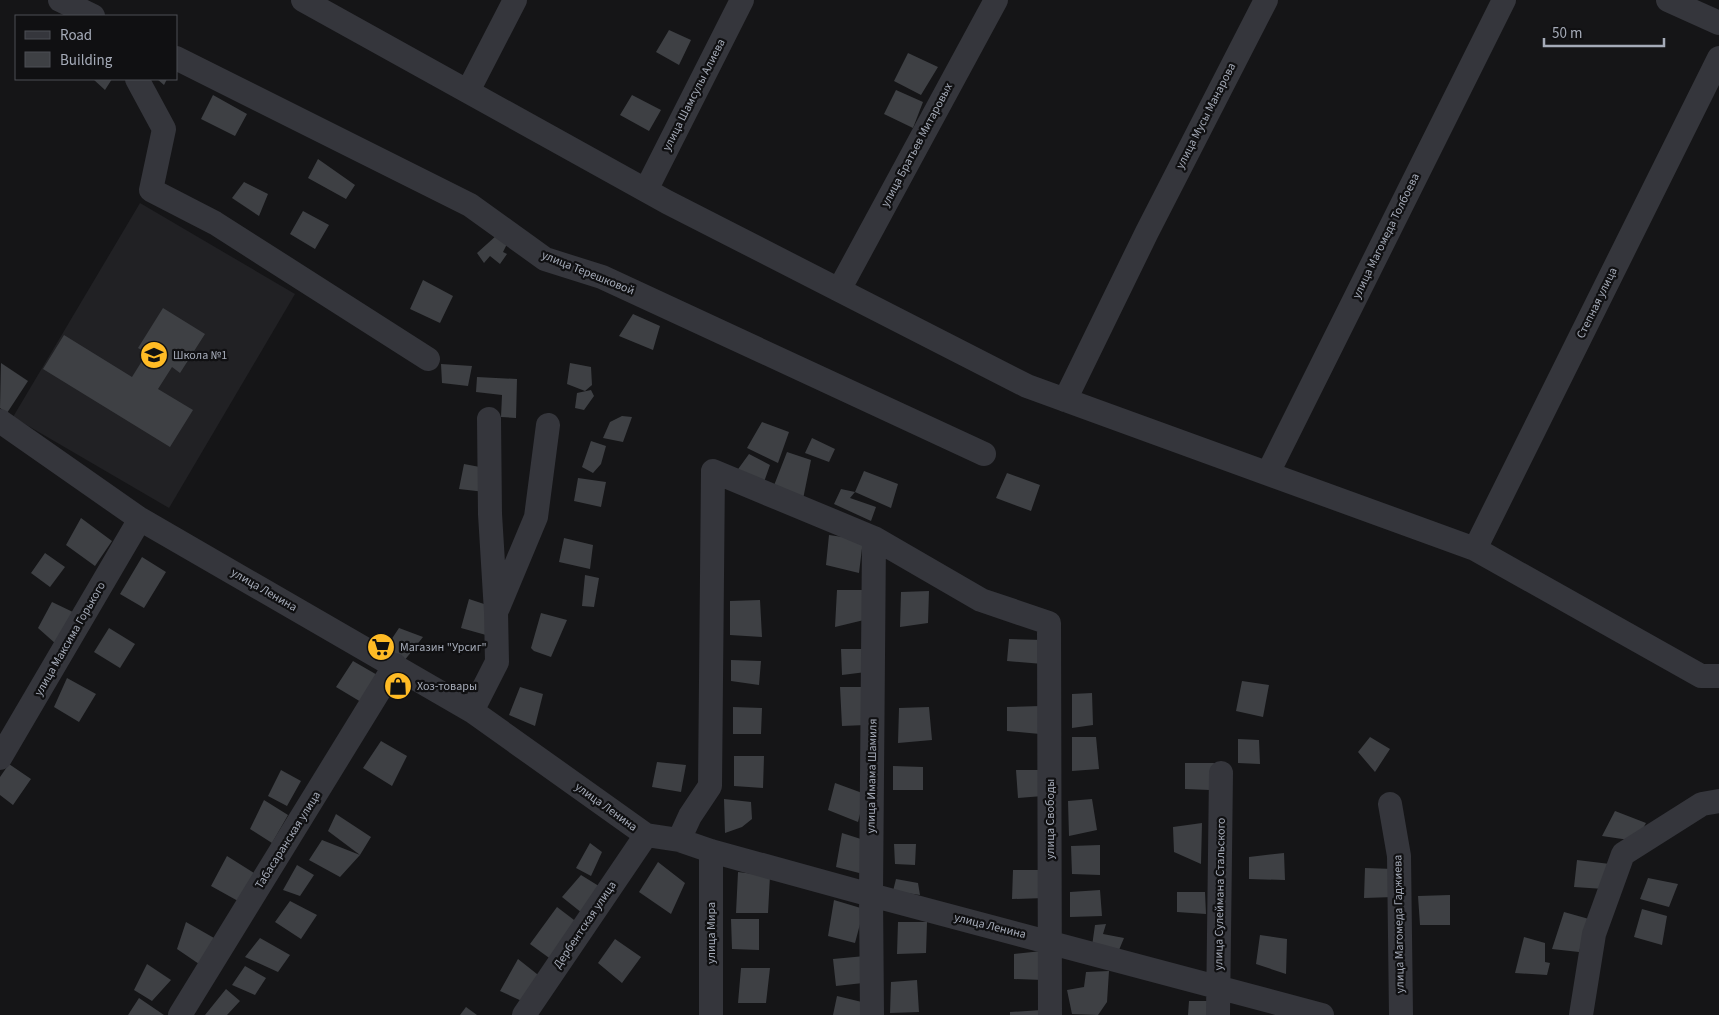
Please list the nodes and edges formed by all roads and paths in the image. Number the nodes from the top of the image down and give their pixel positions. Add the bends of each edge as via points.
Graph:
1 (55, 0) edge
2 (60, 0) edge
3 (303, 0) edge
4 (515, 0) edge
5 (742, 0) edge
6 (996, 0) edge
7 (1266, 0) edge
8 (1504, 0) edge
9 (1668, 0) edge
10 (72, 15) edge
11 (91, 15) edge
12 (1719, 23) edge
13 (1719, 58) edge
14 (178, 59) edge
15 (138, 80) edge
16 (468, 91) junction
17 (646, 190) junction
18 (839, 290) junction
19 (428, 359) dead end
20 (1065, 400) junction
21 (489, 419) dead end
22 (0, 421) edge
23 (548, 425) dead end
24 (984, 454) dead end
25 (1268, 473) junction
26 (140, 519) junction
27 (874, 538) junction
28 (1475, 549) junction
29 (496, 612) junction
30 (395, 665) junction
31 (1719, 676) edge
32 (472, 711) junction
33 (0, 758) edge
34 (1221, 773) dead end
35 (1719, 801) edge
36 (1390, 804) dead end
37 (646, 836) junction
38 (679, 840) junction
39 (712, 851) junction
40 (871, 895) junction
41 (1051, 942) junction
42 (1219, 987) junction
43 (180, 1015) edge
44 (524, 1015) edge
45 (711, 1015) edge
46 (872, 1015) edge
47 (1050, 1015) edge
48 (1218, 1015) edge
49 (1322, 1015) edge
50 (1400, 1015) edge
51 (1581, 1015) edge

1 - 10 street
2 - 11 street
3 - 16 street
4 - 16 street
5 - 17 street, улица Шамсулы Алиева
6 - 18 street, улица Братьев Митаровых
7 - 20 street, улица Мусы Манарова
8 - 25 street, улица Магомеда Толбоева
9 - 12 street
13 - 28 street, Степная улица
14 - 24 street, улица Терешковой via 470,205 545,259 602,277
15 - 19 street via 164,129 151,190 215,223
16 - 17 street
17 - 18 street
18 - 20 street via 1027,386
20 - 25 street
21 - 29 street
22 - 26 street, улица Ленина
23 - 29 street via 536,518
25 - 28 street
26 - 30 street, улица Ленина
26 - 33 street, улица Максима Горького
27 - 38 street via 713,471 710,786
27 - 40 street, улица Имама Шамиля
27 - 41 street, улица Свободы via 981,600 1048,623
28 - 31 street via 1701,676
29 - 32 street via 497,662
30 - 32 street, улица Ленина
30 - 43 street, Табасаранская улица
32 - 37 street, улица Ленина
34 - 42 street, улица Сулеймана Стальского
35 - 51 street via 1702,804 1623,854 1594,934
36 - 50 street, улица Магомеда Гаджиева via 1399,856
37 - 38 street, улица Ленина
37 - 44 street, Дербентская улица
38 - 39 street, улица Ленина
39 - 40 street, улица Ленина
39 - 45 street, улица Мира
40 - 41 street, улица Ленина
40 - 46 street, улица Имама Шамиля
41 - 42 street, улица Ленина
41 - 47 street, улица Свободы
42 - 48 street, улица Сулеймана Стальского
42 - 49 street, улица Ленина

